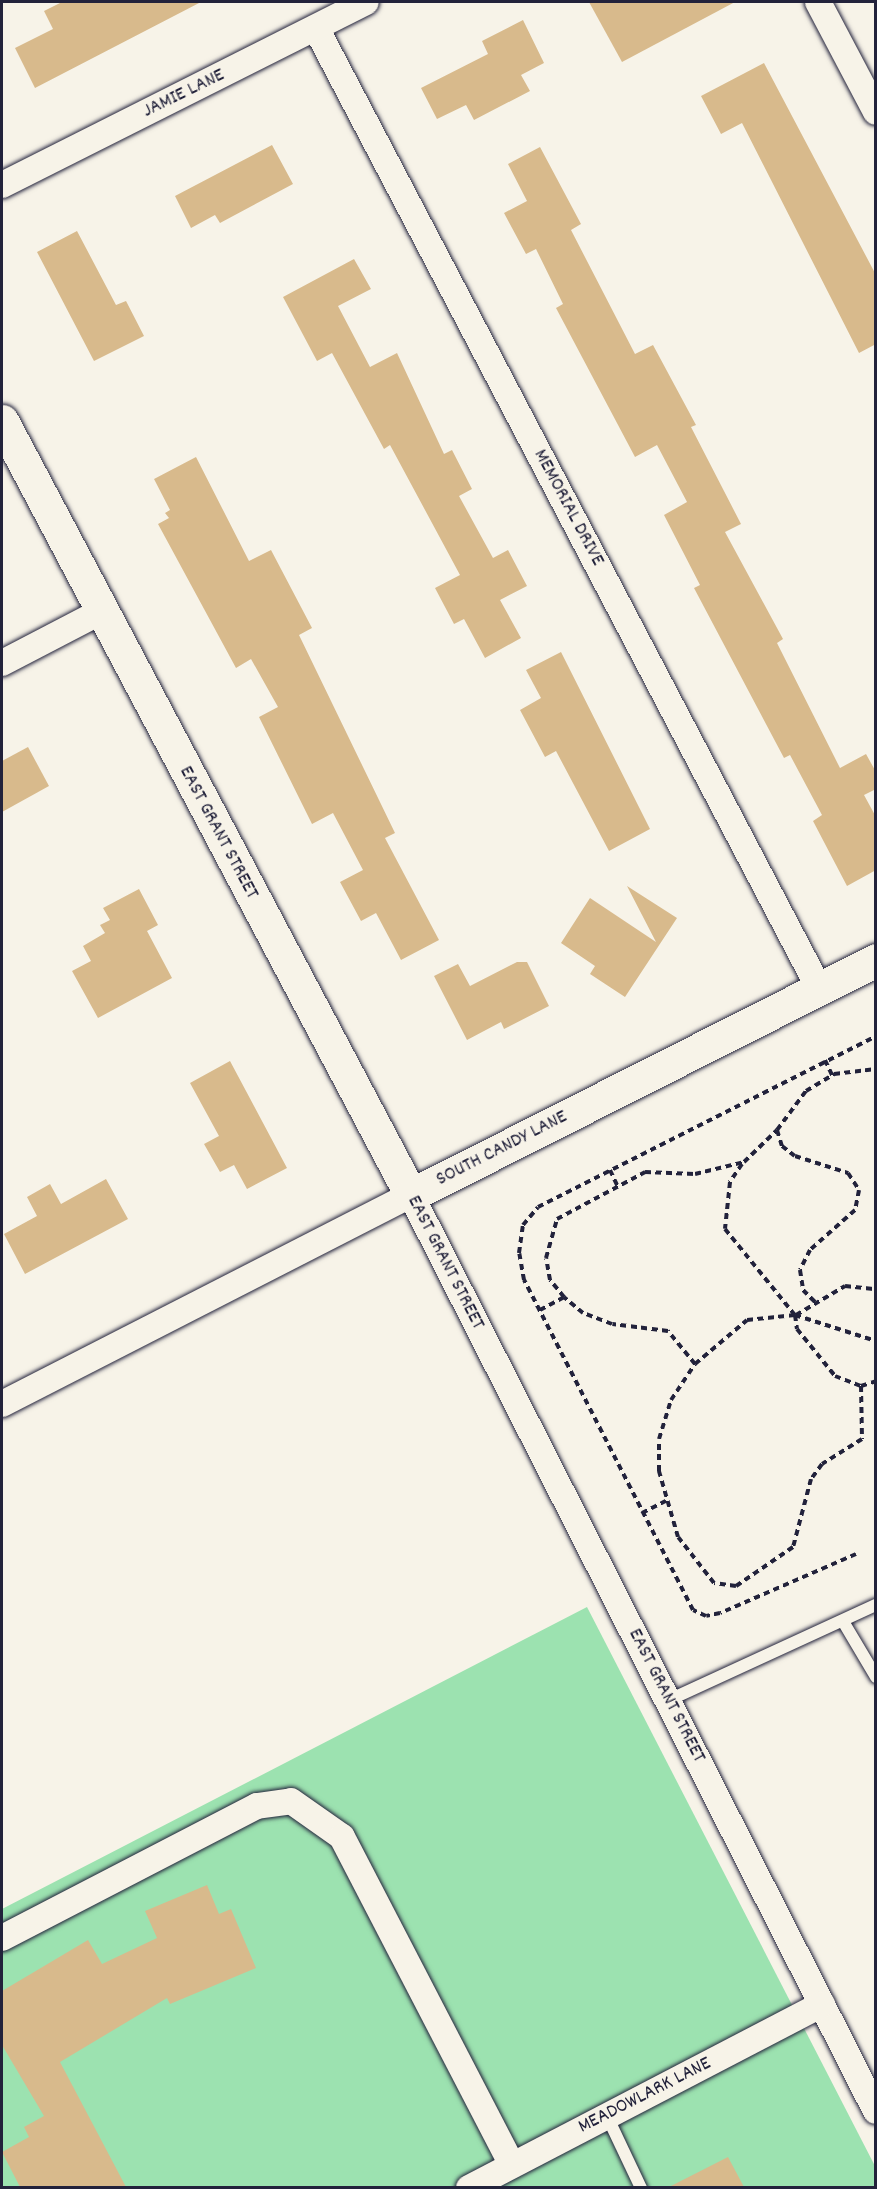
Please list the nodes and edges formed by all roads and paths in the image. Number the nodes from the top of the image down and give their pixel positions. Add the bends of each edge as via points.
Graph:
1 (366, 2) edge
2 (818, 2) edge
3 (316, 28) junction
4 (876, 112) edge
5 (2, 185) edge
6 (2, 421) edge
7 (100, 612) junction
8 (2, 663) edge
9 (876, 960) edge
10 (819, 988) junction
11 (876, 1036) edge
12 (825, 1060) junction
13 (876, 1069) edge
14 (832, 1075) junction
15 (777, 1130) junction
16 (744, 1162) junction
17 (610, 1170) junction
18 (617, 1185) junction
19 (411, 1195) junction
20 (876, 1289) edge
21 (564, 1297) junction
22 (815, 1302) junction
23 (540, 1311) junction
24 (795, 1315) junction
25 (876, 1341) edge
26 (695, 1364) junction
27 (876, 1381) edge
28 (861, 1386) junction
29 (2, 1404) edge
30 (666, 1501) junction
31 (642, 1513) junction
32 (856, 1554) dead end
33 (876, 1605) edge
34 (844, 1623) junction
35 (876, 1677) edge
36 (669, 1700) junction
37 (2, 1938) edge
38 (822, 2004) junction
39 (876, 2111) edge
40 (607, 2116) junction
41 (512, 2165) junction
42 (469, 2187) edge
43 (641, 2187) edge

1 - 3 street, JAMIE LANE
2 - 4 street
3 - 5 street, JAMIE LANE
3 - 10 street, MEMORIAL DRIVE
6 - 7 main road, EAST GRANT STREET
7 - 8 street
7 - 19 main road, EAST GRANT STREET
9 - 10 main road, SOUTH CANDY LANE
10 - 19 main road, SOUTH CANDY LANE
11 - 12 path
12 - 14 path
12 - 17 path
13 - 14 path
14 - 15 path via 806,1091
15 - 16 path
15 - 22 path via 782,1146 795,1156 848,1173 859,1190 855,1210 810,1250 800,1270 804,1290
16 - 18 path via 695,1174 645,1172
16 - 24 path via 730,1182 724,1229
17 - 18 path
17 - 23 path via 538,1207 523,1225 519,1253 524,1280
18 - 21 path via 557,1219 546,1258 550,1280
19 - 29 street, SOUTH CANDY LANE
19 - 36 street, EAST GRANT STREET
20 - 22 path via 845,1286
21 - 23 path
21 - 26 path via 584,1313 612,1324 668,1331
22 - 24 path
23 - 31 path
24 - 25 path
24 - 26 path via 747,1320
24 - 28 path via 797,1329 835,1376
26 - 30 path via 671,1400 659,1439
27 - 28 path
28 - 30 path via 862,1439 822,1464 811,1479 793,1547 755,1577 736,1586 714,1583 678,1537
30 - 31 path
31 - 32 path via 684,1600 706,1616
33 - 34 lane
34 - 35 lane
34 - 36 lane
36 - 38 street, EAST GRANT STREET
37 - 41 street via 257,1806 291,1801 342,1837
38 - 39 street, EAST GRANT STREET
38 - 40 street, MEADOWLARK LANE
40 - 41 street, MEADOWLARK LANE
40 - 43 lane
41 - 42 street, MEADOWLARK LANE

